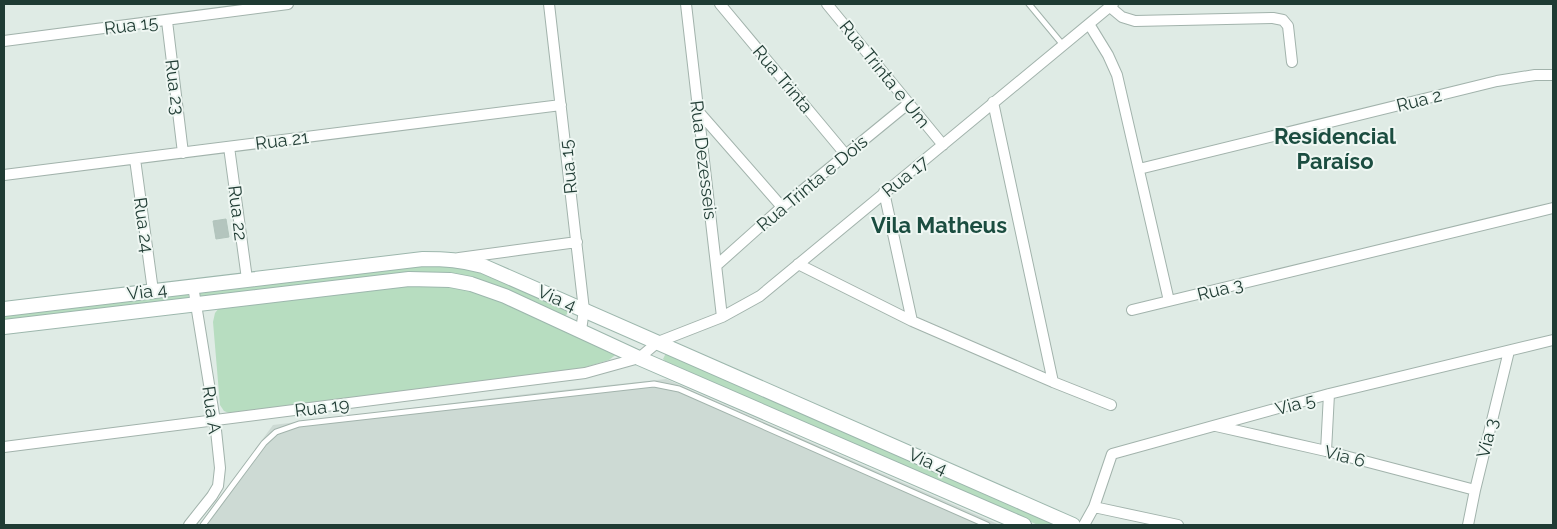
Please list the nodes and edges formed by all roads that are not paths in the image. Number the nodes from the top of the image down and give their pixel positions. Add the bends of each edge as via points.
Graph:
1 (288, 4) edge
2 (549, 4) edge
3 (686, 4) edge
4 (720, 4) edge
5 (827, 4) edge
6 (1029, 4) edge
7 (1112, 5) edge
8 (167, 20) junction
9 (1089, 24) junction
10 (4, 41) edge
11 (1063, 45) junction
12 (1292, 62) dead end
13 (1553, 75) edge
14 (993, 102) junction
15 (909, 103) junction
16 (561, 105) junction
17 (698, 111) junction
18 (943, 145) junction
19 (229, 147) junction
20 (184, 153) junction
21 (846, 155) junction
22 (135, 159) junction
23 (1139, 169) junction
24 (4, 176) edge
25 (884, 192) junction
26 (782, 207) junction
27 (1553, 208) edge
28 (577, 242) junction
29 (451, 259) junction
30 (798, 264) junction
31 (717, 265) junction
32 (247, 280) junction
33 (193, 286) junction
34 (153, 291) junction
35 (1169, 302) junction
36 (197, 304) junction
37 (4, 308) edge
38 (584, 310) junction
39 (1132, 310) dead end
40 (722, 316) junction
41 (912, 321) junction
42 (4, 326) edge
43 (581, 330) junction
44 (1553, 340) edge
45 (658, 342) junction
46 (1509, 351) junction
47 (639, 358) junction
48 (1053, 382) junction
49 (1329, 394) junction
50 (1111, 406) dead end
51 (214, 421) junction
52 (1214, 426) junction
53 (4, 447) edge
54 (1326, 451) junction
55 (1475, 490) junction
56 (1094, 507) junction
57 (189, 525) edge
58 (203, 525) edge
59 (987, 525) edge
60 (1024, 525) edge
61 (1074, 525) edge
62 (1084, 525) edge
63 (1178, 525) edge
64 (1468, 525) edge

1 - 8 street, Rua 15
2 - 16 street, Rua 15
3 - 17 street, Rua Dezesseis
4 - 21 street, Rua Trinta
5 - 15 street, Rua Trinta e Um
6 - 11 lane
7 - 9 street, Rua 17
7 - 12 street via 1122,16 1135,21 1283,20 1288,26
8 - 10 street, Rua 15
8 - 20 street, Rua 23
9 - 11 street, Rua 17
9 - 23 street via 1117,75
11 - 14 street, Rua 17
13 - 23 street, Rua 2 via 1497,81
14 - 18 street, Rua 17
14 - 48 street
15 - 18 street, Rua Trinta e Um
15 - 21 street, Rua Trinta e Dois
16 - 19 street, Rua 21
16 - 28 street, Rua 15
17 - 26 street
17 - 31 street, Rua Dezesseis
18 - 25 street, Rua 17
19 - 20 street, Rua 21
19 - 32 street, Rua 22
20 - 22 street, Rua 21
21 - 26 street, Rua Trinta e Dois
22 - 24 street, Rua 21
22 - 34 street, Rua 24
23 - 35 street
25 - 30 street, Rua 17
25 - 41 street
26 - 31 street, Rua Trinta e Dois
27 - 35 street, Rua 3
28 - 29 street
28 - 38 street, Rua 15
29 - 32 street, Via 4 via 423,259
29 - 38 street, Via 4 via 483,266
30 - 40 street, Rua 17 via 760,296
30 - 41 street
31 - 40 street, Rua Dezesseis
32 - 33 street, Via 4
33 - 34 street, Via 4
33 - 36 street, Rua A
34 - 37 street, Via 4
35 - 39 street, Rua 3
36 - 42 street, Via 4
36 - 43 street, Via 4 via 430,278 489,290
36 - 51 street, Rua A
38 - 43 street, Rua 15
38 - 45 street, Via 4
40 - 45 street, Rua 17
41 - 48 street
43 - 47 street, Via 4
44 - 46 street, Via 5
45 - 47 street, Rua 17
45 - 61 street, Via 4
46 - 49 street, Via 5
46 - 55 street, Via 3
47 - 51 street, Rua 19 via 585,373
47 - 60 street, Via 4
48 - 50 street
49 - 52 street, Via 5
49 - 54 street
51 - 53 street, Rua 19
51 - 57 street, Rua A via 220,468 218,486
52 - 54 street, Via 6
52 - 56 street, Via 5 via 1112,454
54 - 55 street, Via 6
55 - 64 street, Via 3
56 - 62 street, Via 5
56 - 63 street
58 - 59 lane via 264,443 276,432 299,424 654,384 679,389

